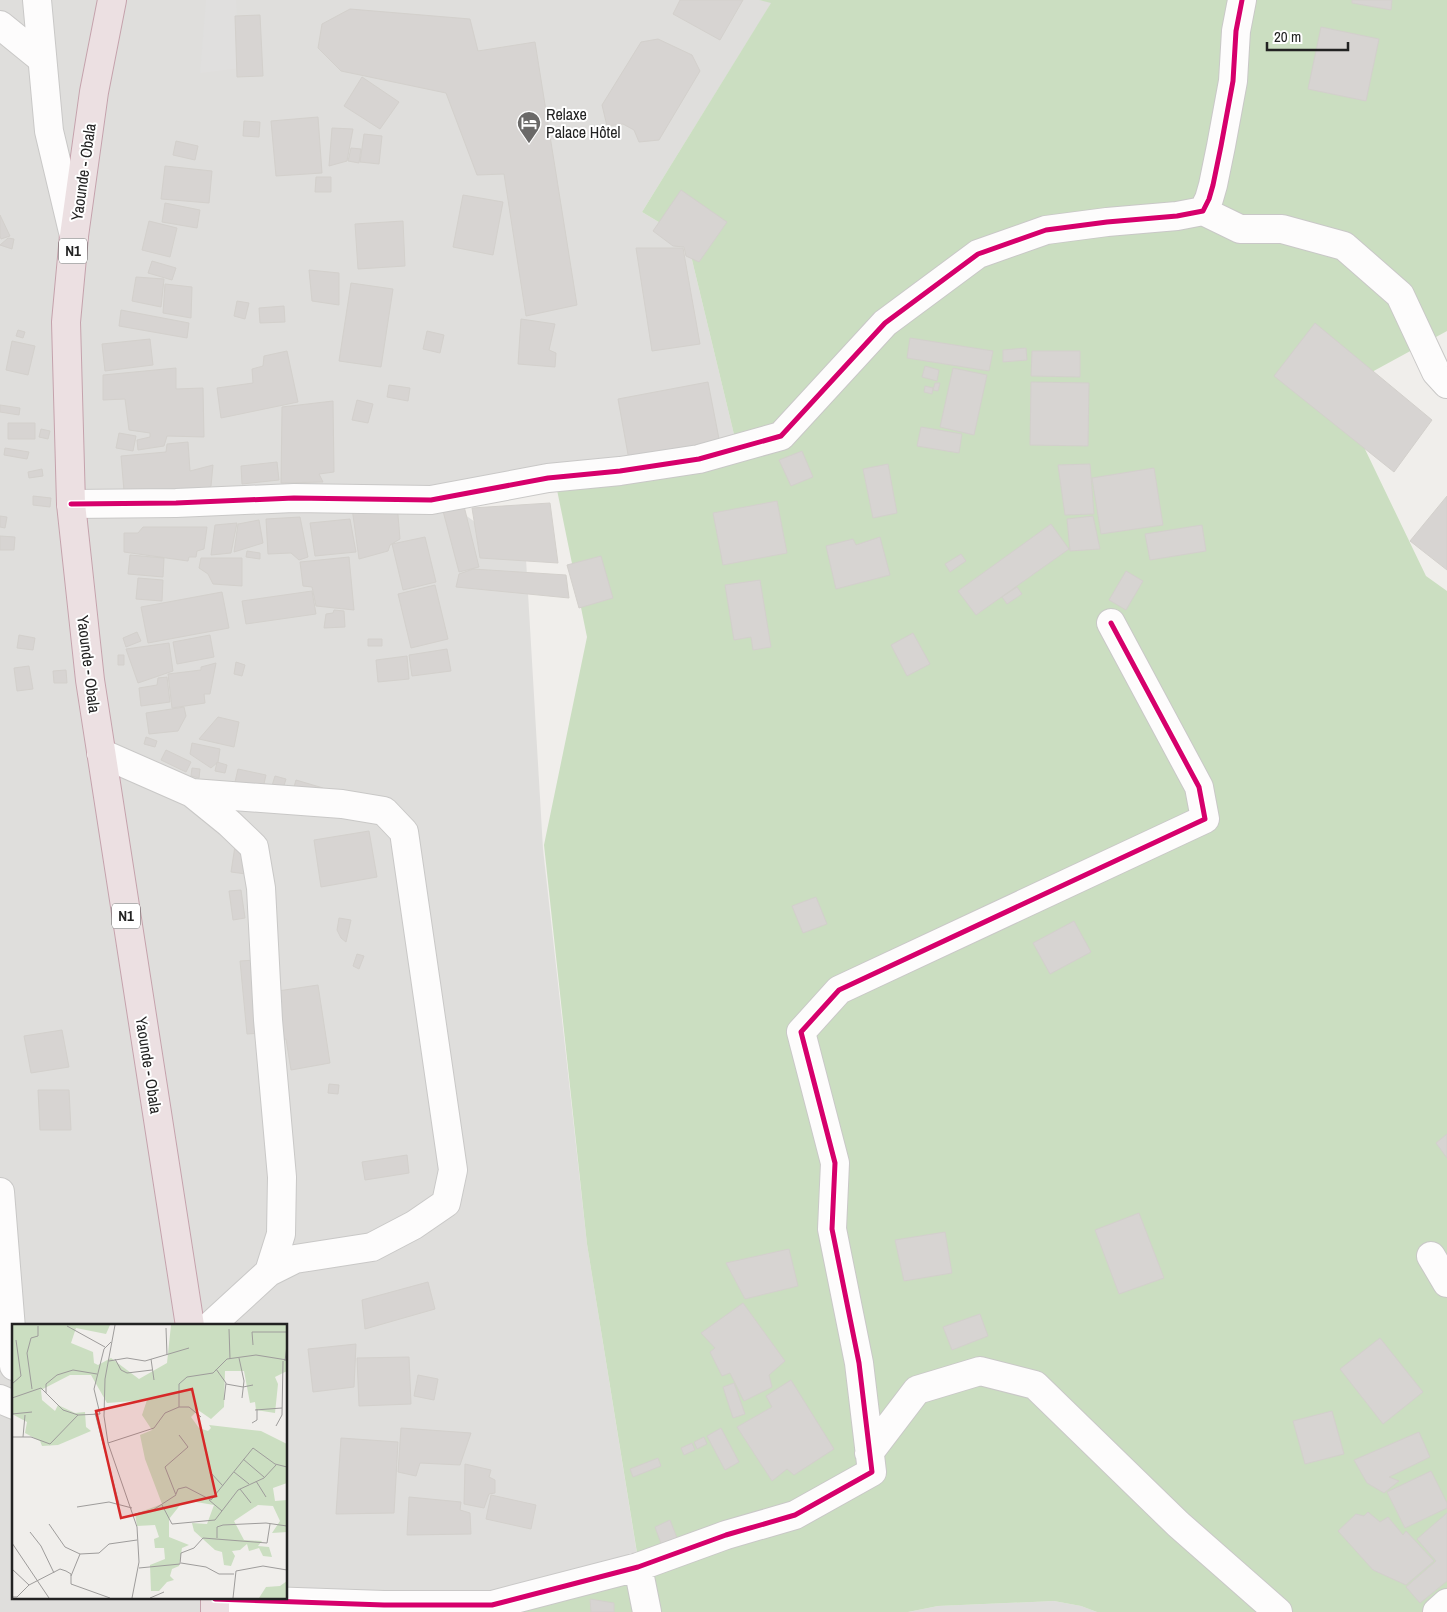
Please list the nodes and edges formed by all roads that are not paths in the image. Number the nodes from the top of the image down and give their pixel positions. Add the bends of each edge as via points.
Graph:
1 (37, 0) edge
2 (112, 0) edge
3 (1242, 0) edge
4 (0, 26) edge
5 (42, 59) junction
6 (1203, 211) junction
7 (74, 236) junction
8 (1447, 384) edge
9 (71, 504) junction
10 (1110, 623) dead end
11 (101, 753) junction
12 (192, 793) junction
13 (0, 1192) edge
14 (1431, 1256) dead end
15 (269, 1272) junction
16 (1447, 1284) edge
17 (190, 1324) edge
18 (212, 1324) edge
19 (12, 1341) edge
20 (0, 1399) edge
21 (12, 1404) edge
22 (870, 1453) junction
23 (638, 1567) junction
24 (243, 1600) edge
25 (1447, 1603) edge
26 (646, 1612) edge
27 (1278, 1612) edge
28 (1437, 1612) edge

1 - 5 street
2 - 7 highway, Yaounde - Obala / N1 via 94,92
3 - 6 street via 1223,137 1214,185
4 - 5 street
5 - 7 street via 49,131
6 - 8 street via 1240,229 1282,229 1344,246 1400,295 1436,372
6 - 9 street via 1046,230 978,254 886,323 781,436 700,459 548,478 431,500 294,498
7 - 9 highway, Yaounde - Obala / N1 via 66,322
9 - 11 highway, Yaounde - Obala / N1
10 - 22 street via 1199,787 1205,819 839,990 801,1032 835,1163 832,1229 859,1363
11 - 12 street
11 - 17 highway, Yaounde - Obala / N1
12 - 15 street via 254,847 261,888 268,1020 282,1177 281,1234
12 - 15 street via 342,804 384,811 404,832 454,1170 446,1203 414,1226 372,1248 295,1259
13 - 19 street
14 - 16 street
15 - 18 street
20 - 21 street
22 - 23 street via 872,1472 795,1515 726,1535
22 - 27 street via 917,1390 980,1371 1035,1385 1178,1524
23 - 24 street via 492,1605
23 - 26 street
25 - 28 street

